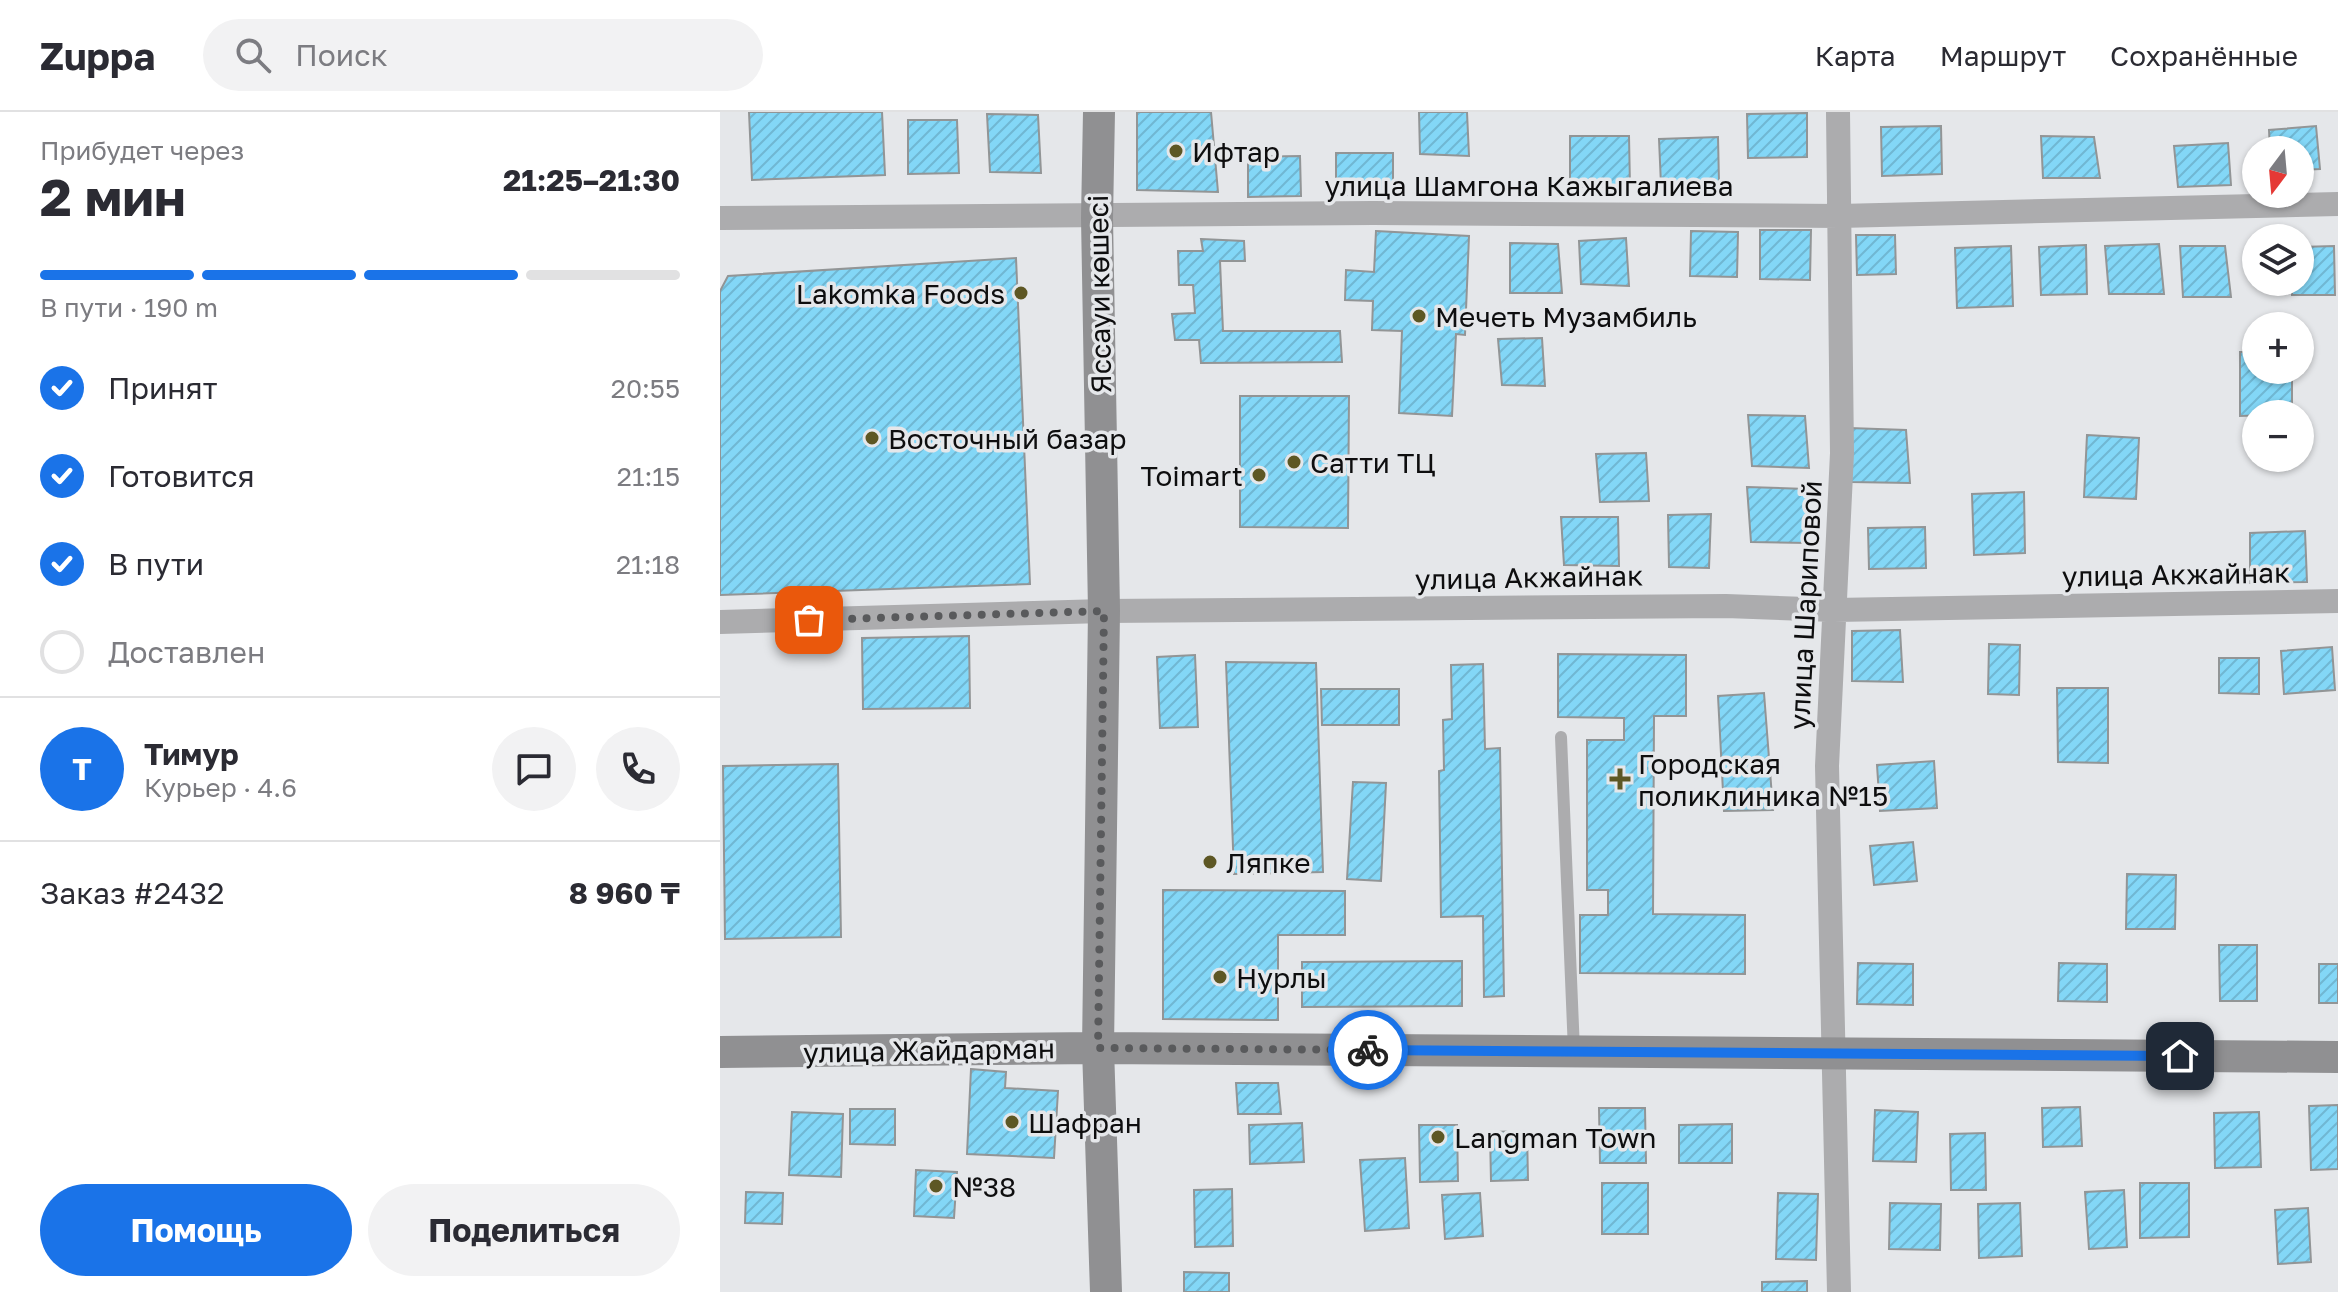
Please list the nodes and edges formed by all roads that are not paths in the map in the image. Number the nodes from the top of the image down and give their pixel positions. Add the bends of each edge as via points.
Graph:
1 (1099, 112) edge
2 (1838, 112) edge
3 (2338, 204) edge
4 (1839, 216) junction
5 (720, 218) edge
6 (1097, 218) junction
7 (2338, 601) edge
8 (1834, 610) junction
9 (1104, 611) junction
10 (720, 622) edge
11 (1561, 737) dead end
12 (1098, 1048) junction
13 (1574, 1051) junction
14 (720, 1052) edge
15 (1832, 1052) junction
16 (2338, 1057) edge
17 (1106, 1292) edge
18 (1839, 1292) edge

1 - 6 street, Яссауи көшесі
2 - 4 street, улица Шариповой
3 - 4 street, улица Шамгона Кажыгалиева
4 - 6 street, улица Шамгона Кажыгалиева via 1373,213
4 - 8 street, улица Шариповой via 1842,453
5 - 6 street, улица Шамгона Кажыгалиева
6 - 9 street, Яссауи көшесі
7 - 8 street, улица Акжайнак
8 - 9 street, улица Акжайнак via 1726,606
8 - 15 street, улица Шариповой via 1827,766
9 - 10 street, улица Акжайнак
9 - 12 street, Яссауи көшесі
11 - 13 lane
12 - 13 street, улица Жайдарман
12 - 14 street, улица Жайдарман
12 - 17 street, Яссауи көшесі
13 - 15 street, улица Жайдарман
15 - 16 street, улица Жайдарман
15 - 18 street, улица Шариповой

